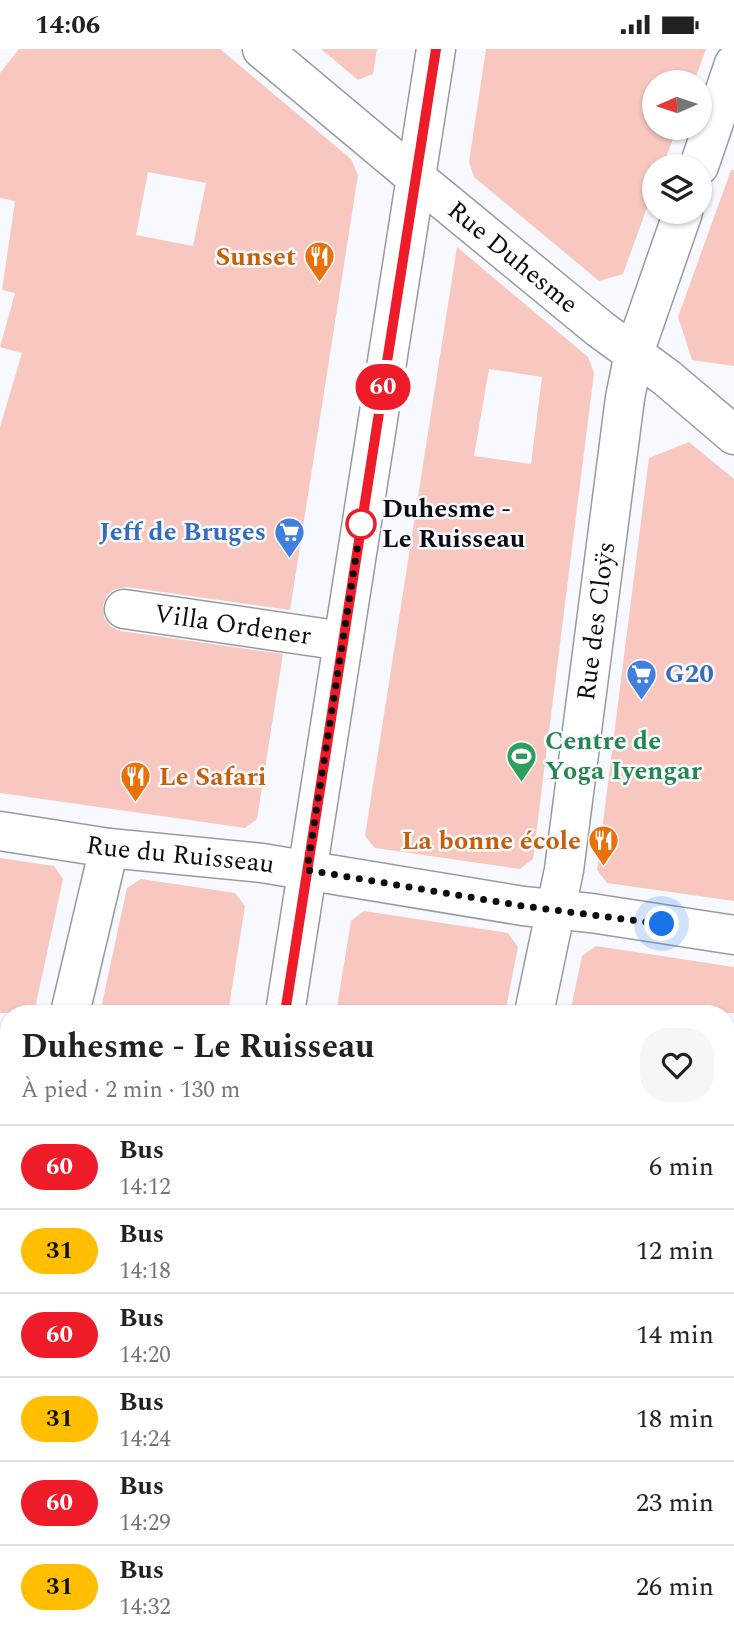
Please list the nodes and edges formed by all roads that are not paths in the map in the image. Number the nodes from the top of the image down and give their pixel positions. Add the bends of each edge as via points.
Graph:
1 (262, 49) edge
2 (436, 49) edge
3 (734, 64) edge
4 (703, 154) edge
5 (415, 177) junction
6 (679, 224) edge
7 (634, 353) junction
8 (734, 435) edge
9 (124, 609) dead end
10 (343, 642) junction
11 (0, 831) edge
12 (109, 848) junction
13 (307, 870) junction
14 (556, 909) junction
15 (734, 935) edge
16 (72, 1005) edge
17 (286, 1005) edge
18 (536, 1005) edge

1 - 5 street, Rue Duhesme
2 - 5 street
3 - 4 street
5 - 7 street, Rue Duhesme
5 - 10 street
6 - 7 street, Rue des Cloÿs
7 - 8 street, Rue Duhesme
7 - 14 street, Rue des Cloÿs
9 - 10 street, Villa Ordener
10 - 13 street
11 - 12 street, Rue du Ruisseau
12 - 13 street, Rue du Ruisseau
12 - 16 street
13 - 14 street, Rue du Ruisseau
13 - 17 street
14 - 15 street, Rue du Ruisseau
14 - 18 street, Rue des Cloÿs

